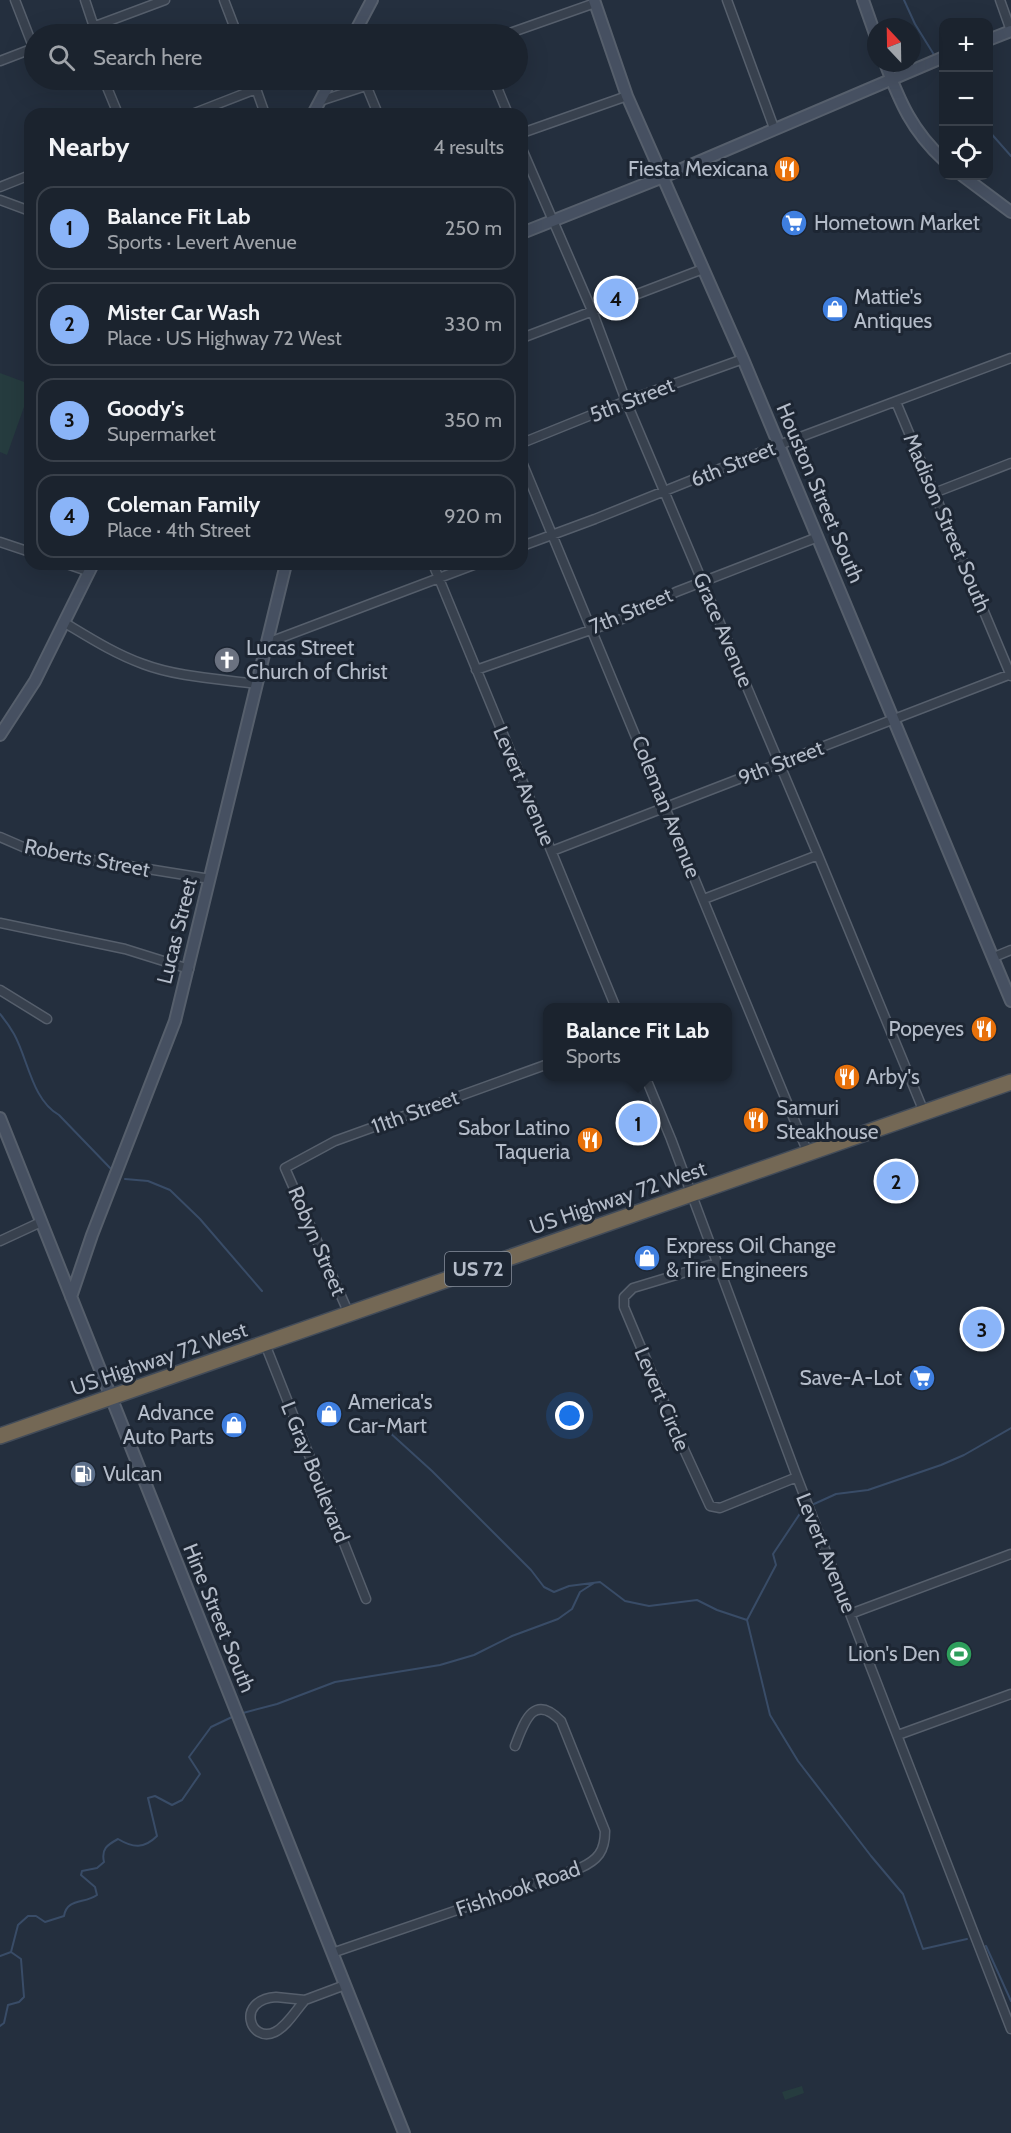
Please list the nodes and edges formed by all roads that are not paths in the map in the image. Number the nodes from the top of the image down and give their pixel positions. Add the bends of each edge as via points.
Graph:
1 (15, 0) edge
2 (85, 0) edge
3 (165, 0) edge
4 (224, 0) edge
5 (372, 0) edge
6 (727, 0) edge
7 (863, 0) edge
8 (1000, 0) edge
9 (594, 1) edge
10 (869, 18) edge
11 (24, 24) edge
12 (90, 24) edge
13 (108, 24) edge
14 (233, 24) edge
15 (359, 24) edge
16 (528, 26) edge
17 (1011, 31) edge
18 (993, 38) edge
19 (24, 52) edge
20 (939, 59) edge
21 (0, 61) edge
22 (889, 72) edge
23 (891, 78) junction
24 (108, 90) edge
25 (253, 90) edge
26 (256, 90) edge
27 (326, 90) edge
28 (348, 90) edge
29 (368, 90) edge
30 (498, 90) edge
31 (627, 96) junction
32 (320, 101) junction
33 (116, 108) edge
34 (207, 108) edge
35 (263, 108) edge
36 (316, 108) edge
37 (375, 108) edge
38 (505, 108) edge
39 (774, 128) junction
40 (528, 131) edge
41 (939, 155) edge
42 (528, 164) edge
43 (24, 177) edge
44 (663, 177) junction
45 (968, 180) edge
46 (0, 187) edge
47 (0, 200) edge
48 (24, 209) edge
49 (1011, 212) edge
50 (552, 221) junction
51 (528, 230) edge
52 (703, 269) junction
53 (593, 313) junction
54 (528, 337) edge
55 (1011, 358) edge
56 (743, 359) junction
57 (626, 401) junction
58 (896, 402) junction
59 (528, 440) edge
60 (779, 445) junction
61 (1011, 463) edge
62 (528, 476) edge
63 (664, 492) junction
64 (934, 493) junction
65 (552, 534) junction
66 (818, 537) junction
67 (0, 542) edge
68 (528, 544) edge
69 (24, 550) edge
70 (91, 570) edge
71 (285, 570) edge
72 (436, 570) edge
73 (460, 570) edge
74 (439, 578) junction
75 (703, 581) junction
76 (65, 623) junction
77 (592, 628) junction
78 (267, 643) junction
79 (476, 670) junction
80 (1011, 675) edge
81 (257, 684) junction
82 (894, 720) junction
83 (0, 735) edge
84 (780, 764) junction
85 (665, 807) junction
86 (0, 837) edge
87 (552, 851) junction
88 (818, 855) junction
89 (210, 879) junction
90 (704, 899) junction
91 (0, 923) edge
92 (1011, 950) edge
93 (994, 957) junction
94 (189, 969) junction
95 (0, 990) edge
96 (1011, 1001) edge
97 (614, 1003) edge
98 (47, 1019) dead end
99 (543, 1066) edge
100 (647, 1081) edge
101 (1011, 1082) edge
102 (924, 1112) junction
103 (0, 1118) edge
104 (808, 1153) junction
105 (285, 1168) joint
106 (691, 1195) junction
107 (41, 1222) junction
108 (0, 1241) edge
109 (716, 1263) junction
110 (71, 1297) junction
111 (349, 1314) junction
112 (265, 1344) junction
113 (111, 1398) junction
114 (0, 1436) edge
115 (796, 1478) junction
116 (1011, 1554) edge
117 (366, 1599) dead end
118 (850, 1614) junction
119 (1011, 1694) edge
120 (898, 1735) junction
121 (515, 1746) dead end
122 (332, 1953) junction
123 (345, 1985) junction
124 (305, 2000) junction
125 (1011, 2029) edge
126 (404, 2133) edge

1 - 11 street
2 - 12 street
3 - 13 street
4 - 14 street
5 - 15 street
6 - 39 street
7 - 10 street
8 - 17 street
9 - 16 street
9 - 31 street, Houston Street South
17 - 18 street
19 - 21 street
20 - 23 street
22 - 23 street
23 - 39 street
23 - 41 street via 908,119
24 - 33 street
25 - 34 street
26 - 35 street
27 - 32 street
28 - 32 street
29 - 37 street
30 - 38 street
31 - 40 street
31 - 44 street, Houston Street South
32 - 36 street
39 - 44 street
42 - 50 street, Grace Avenue
43 - 46 street
44 - 50 street
44 - 52 street, Houston Street South
45 - 49 street
47 - 48 street
50 - 51 street
50 - 53 street, Grace Avenue
52 - 53 street
52 - 56 street, Houston Street South
53 - 54 street
53 - 57 street, Grace Avenue
55 - 58 street, 6th Street
56 - 57 street, 5th Street
56 - 60 street, Houston Street South
57 - 59 street, 5th Street
57 - 63 street, Grace Avenue
58 - 60 street, 6th Street
58 - 64 street, Madison Street South
60 - 63 street, 6th Street
60 - 66 street, Houston Street South
61 - 64 street
62 - 65 street, Coleman Avenue
63 - 65 street, 6th Street
63 - 75 street, Grace Avenue
64 - 80 street, Madison Street South
65 - 68 street, 6th Street
65 - 77 street, Coleman Avenue
66 - 75 street, 7th Street
66 - 82 street, Houston Street South
67 - 69 street
70 - 76 street
71 - 78 street, Lucas Street
72 - 74 street, Levert Avenue
73 - 74 street
74 - 78 street
74 - 79 street, Levert Avenue
75 - 77 street, 7th Street via 622,619
75 - 84 street, Grace Avenue
76 - 81 street via 105,648 142,664
76 - 83 street via 35,681
77 - 79 street, 7th Street
77 - 85 street, Coleman Avenue
78 - 81 street, Lucas Street
79 - 87 street, Levert Avenue
80 - 82 street, 9th Street
81 - 89 street, Lucas Street
82 - 84 street, 9th Street
82 - 93 street, Houston Street South
84 - 85 street, 9th Street
84 - 88 street, Grace Avenue
85 - 87 street, 9th Street
85 - 90 street, Coleman Avenue
86 - 89 street, Roberts Street via 30,850
87 - 97 street, Levert Avenue
88 - 90 street
88 - 102 street, Grace Avenue
89 - 94 street, Lucas Street
90 - 104 street, Coleman Avenue
91 - 94 street via 125,949
92 - 93 street
93 - 96 street, Houston Street South
94 - 110 street, Lucas Street via 168,1042
95 - 98 street
99 - 105 street, 11th Street via 335,1141
100 - 106 street, Levert Avenue
101 - 102 highway, US Highway 72 West / US 72
102 - 104 highway, US Highway 72 West / US 72
103 - 107 street, Hine Street South
104 - 106 highway, US Highway 72 West / US 72
105 - 111 street, Robyn Street
106 - 109 street, Levert Avenue
106 - 111 highway, US Highway 72 West / US 72
107 - 108 street
107 - 110 street, Hine Street South
109 - 115 street, Levert Avenue
109 - 115 street, Levert Circle via 633,1288 624,1296 625,1309 710,1506 720,1508
110 - 113 street, Hine Street South
111 - 112 highway, US Highway 72 West / US 72
112 - 113 highway, US Highway 72 West / US 72
112 - 117 street, L Gray Boulevard
113 - 114 highway, US Highway 72 West / US 72
113 - 122 street, Hine Street South
115 - 118 street, Levert Avenue
116 - 118 street
118 - 120 street, Levert Avenue
119 - 120 street
120 - 125 street, Levert Avenue
121 - 122 street, Fishhook Road via 526,1716 535,1711 545,1710 561,1721 605,1831 603,1850 597,1858 580,1868
122 - 123 street, Hine Street South
123 - 124 street
123 - 126 street, Hine Street South
124 - 124 street via 274,2032 255,2030 250,2021 250,2011 266,1998

